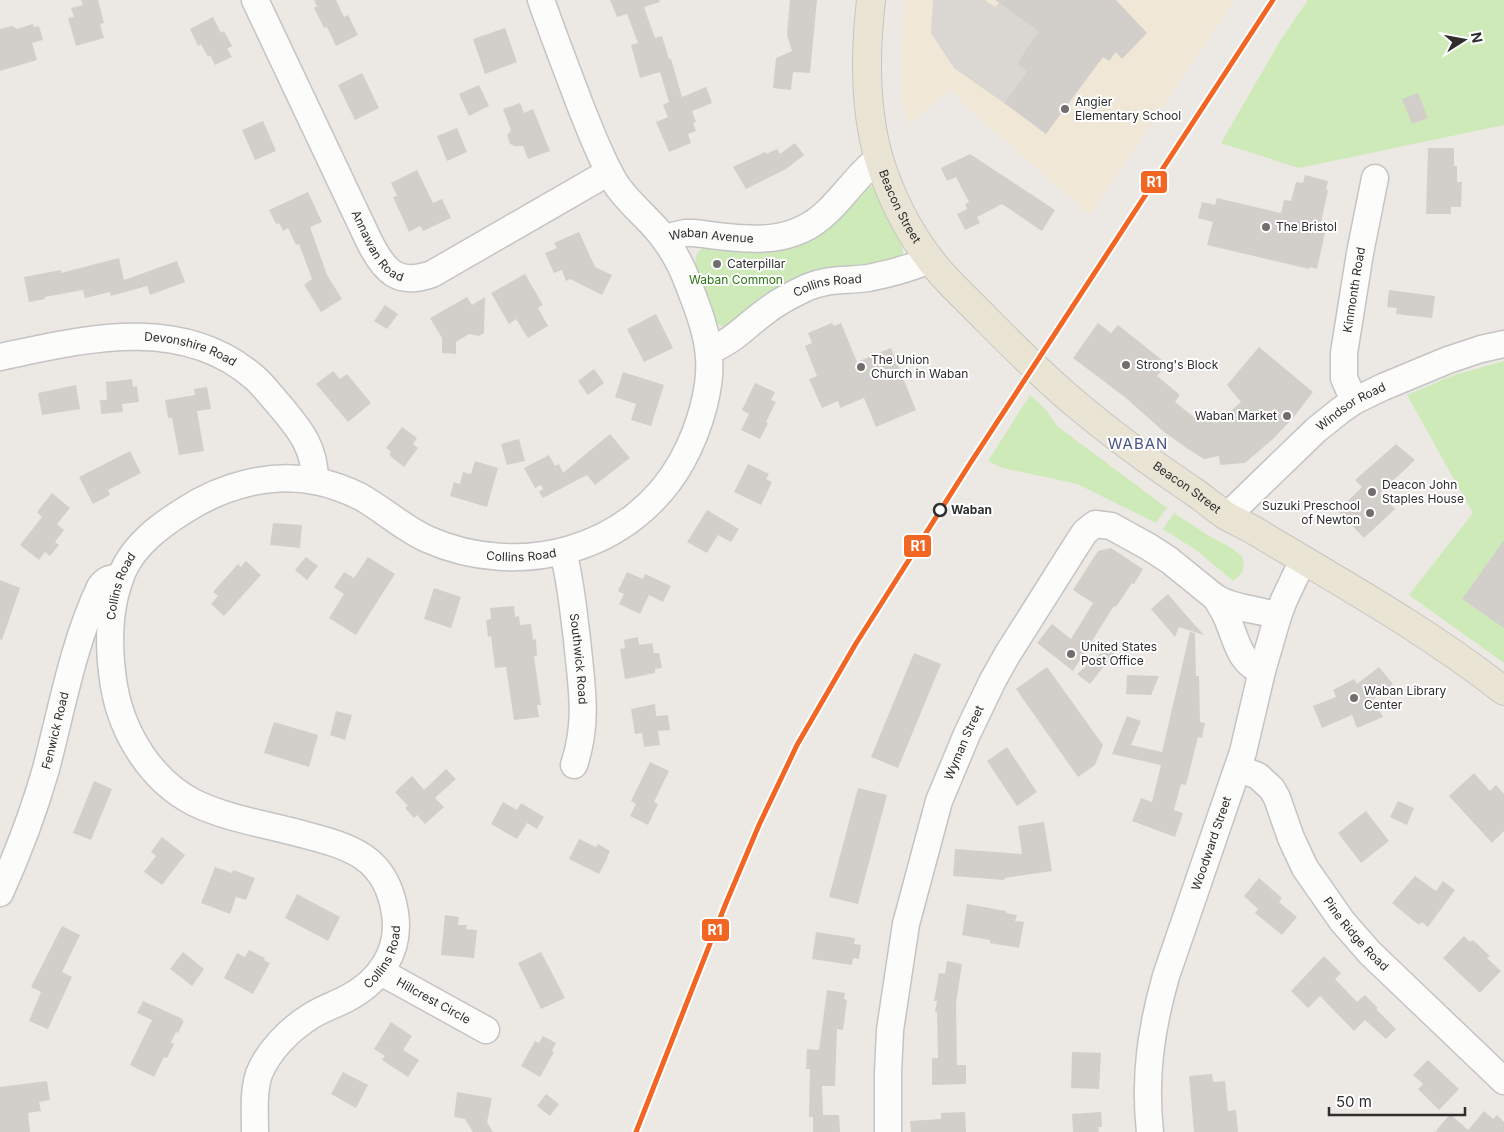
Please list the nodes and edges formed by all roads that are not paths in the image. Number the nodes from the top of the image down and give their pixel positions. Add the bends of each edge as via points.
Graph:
1 (255, 0) edge
2 (541, 0) edge
3 (871, 0) edge
4 (879, 158) junction
5 (609, 172) junction
6 (1375, 178) dead end
7 (664, 238) junction
8 (930, 260) junction
9 (1504, 344) edge
10 (709, 351) junction
11 (0, 357) edge
12 (1354, 401) junction
13 (315, 481) junction
14 (1227, 516) junction
15 (563, 552) junction
16 (1303, 560) junction
17 (120, 579) junction
18 (1216, 598) junction
19 (1278, 616) junction
20 (1262, 671) junction
21 (1504, 691) edge
22 (574, 765) dead end
23 (1238, 768) junction
24 (0, 893) edge
25 (381, 972) junction
26 (486, 1030) dead end
27 (1504, 1081) edge
28 (256, 1132) edge
29 (888, 1132) edge
30 (1150, 1132) edge

1 - 5 street, Annawan Road via 370,244 380,262 394,274 412,279 432,274
2 - 5 street, Waban Avenue
3 - 4 main road, Beacon Street via 868,88 872,130
4 - 7 street, Waban Avenue via 820,219 798,232 770,239 693,233
4 - 8 main road, Beacon Street via 901,213
5 - 7 street, Waban Avenue via 623,194
6 - 12 street, Kinmonth Road via 1344,353 1344,378
7 - 10 street, Collins Road via 686,277
8 - 10 street, Collins Road via 885,274 810,286 766,311 726,344
8 - 14 main road, Beacon Street via 1010,343 1085,412
9 - 12 street, Windsor Road via 1448,360
10 - 15 street, Collins Road via 704,405 675,473 649,504 629,521 597,541
11 - 13 street, Devonshire Road via 70,342 123,336 176,340 211,351 256,379 298,427 314,460
12 - 14 street, Windsor Road via 1316,430
13 - 15 street, Collins Road via 361,497 418,534 452,548 505,557
13 - 17 street, Collins Road via 265,480 208,497 154,531 124,566
14 - 16 main road, Beacon Street
15 - 22 street, Southwick Road via 571,585 583,698 580,747
16 - 19 street, Woodward Street
16 - 21 main road, Beacon Street via 1426,635
17 - 24 street, Fenwick Road via 111,578 103,582 86,619 39,790
17 - 25 street, Collins Road via 113,609 113,677 125,725 141,754 159,777 195,803 224,814 344,845 375,866 389,888 396,925 392,950
18 - 19 street, Wyman Street via 1232,606
18 - 20 street, Wyman Street via 1243,658
18 - 29 street, Wyman Street via 1149,547 1111,526 1095,524 1079,540 1007,655 939,801 906,924 890,1030
19 - 20 street, Woodward Street
20 - 23 street, Woodward Street
23 - 27 street, Pine Ridge Road via 1258,776 1272,789 1305,868 1342,921 1370,953
23 - 30 street, Woodward Street via 1156,1013 1147,1078
25 - 26 street, Hillcrest Circle
25 - 28 street, Collins Road via 354,994 310,1017 290,1032 272,1053 256,1084

